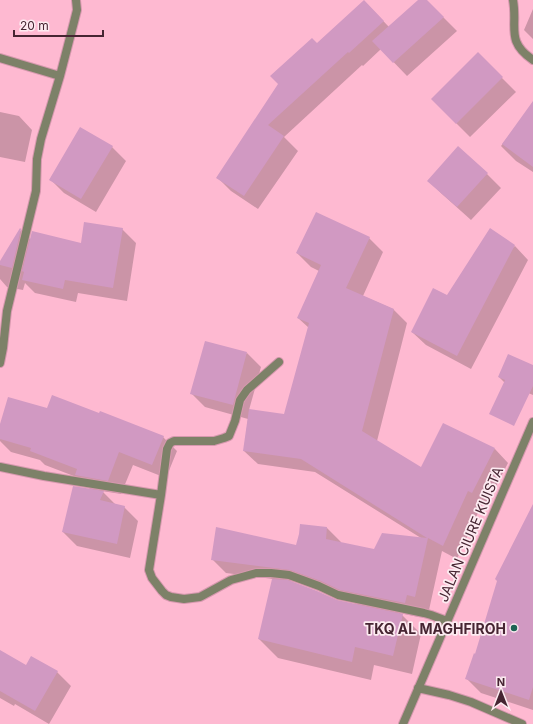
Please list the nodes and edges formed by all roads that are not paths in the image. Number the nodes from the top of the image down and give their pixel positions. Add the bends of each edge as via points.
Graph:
1 (76, 0) edge
2 (513, 0) edge
3 (0, 58) edge
4 (533, 60) edge
5 (60, 76) junction
6 (279, 362) dead end
7 (0, 363) edge
8 (533, 422) edge
9 (0, 467) edge
10 (161, 495) junction
11 (447, 622) junction
12 (418, 688) junction
13 (403, 724) edge
14 (522, 724) edge

1 - 5 street via 77,10
2 - 4 street via 517,45
3 - 5 street
5 - 7 street via 41,139 37,159 36,191 7,310
6 - 10 street via 247,390 240,400 229,436 214,440 170,442 166,449
8 - 11 street, JALAN CIURE KUISTA
9 - 10 street
10 - 11 street via 149,570 152,578 166,595 184,599 200,597 231,580 271,572 289,574 338,595 424,613
11 - 12 street, JALAN CIURE KUISTA
12 - 13 street, JALAN CIURE KUISTA
12 - 14 street via 471,702

